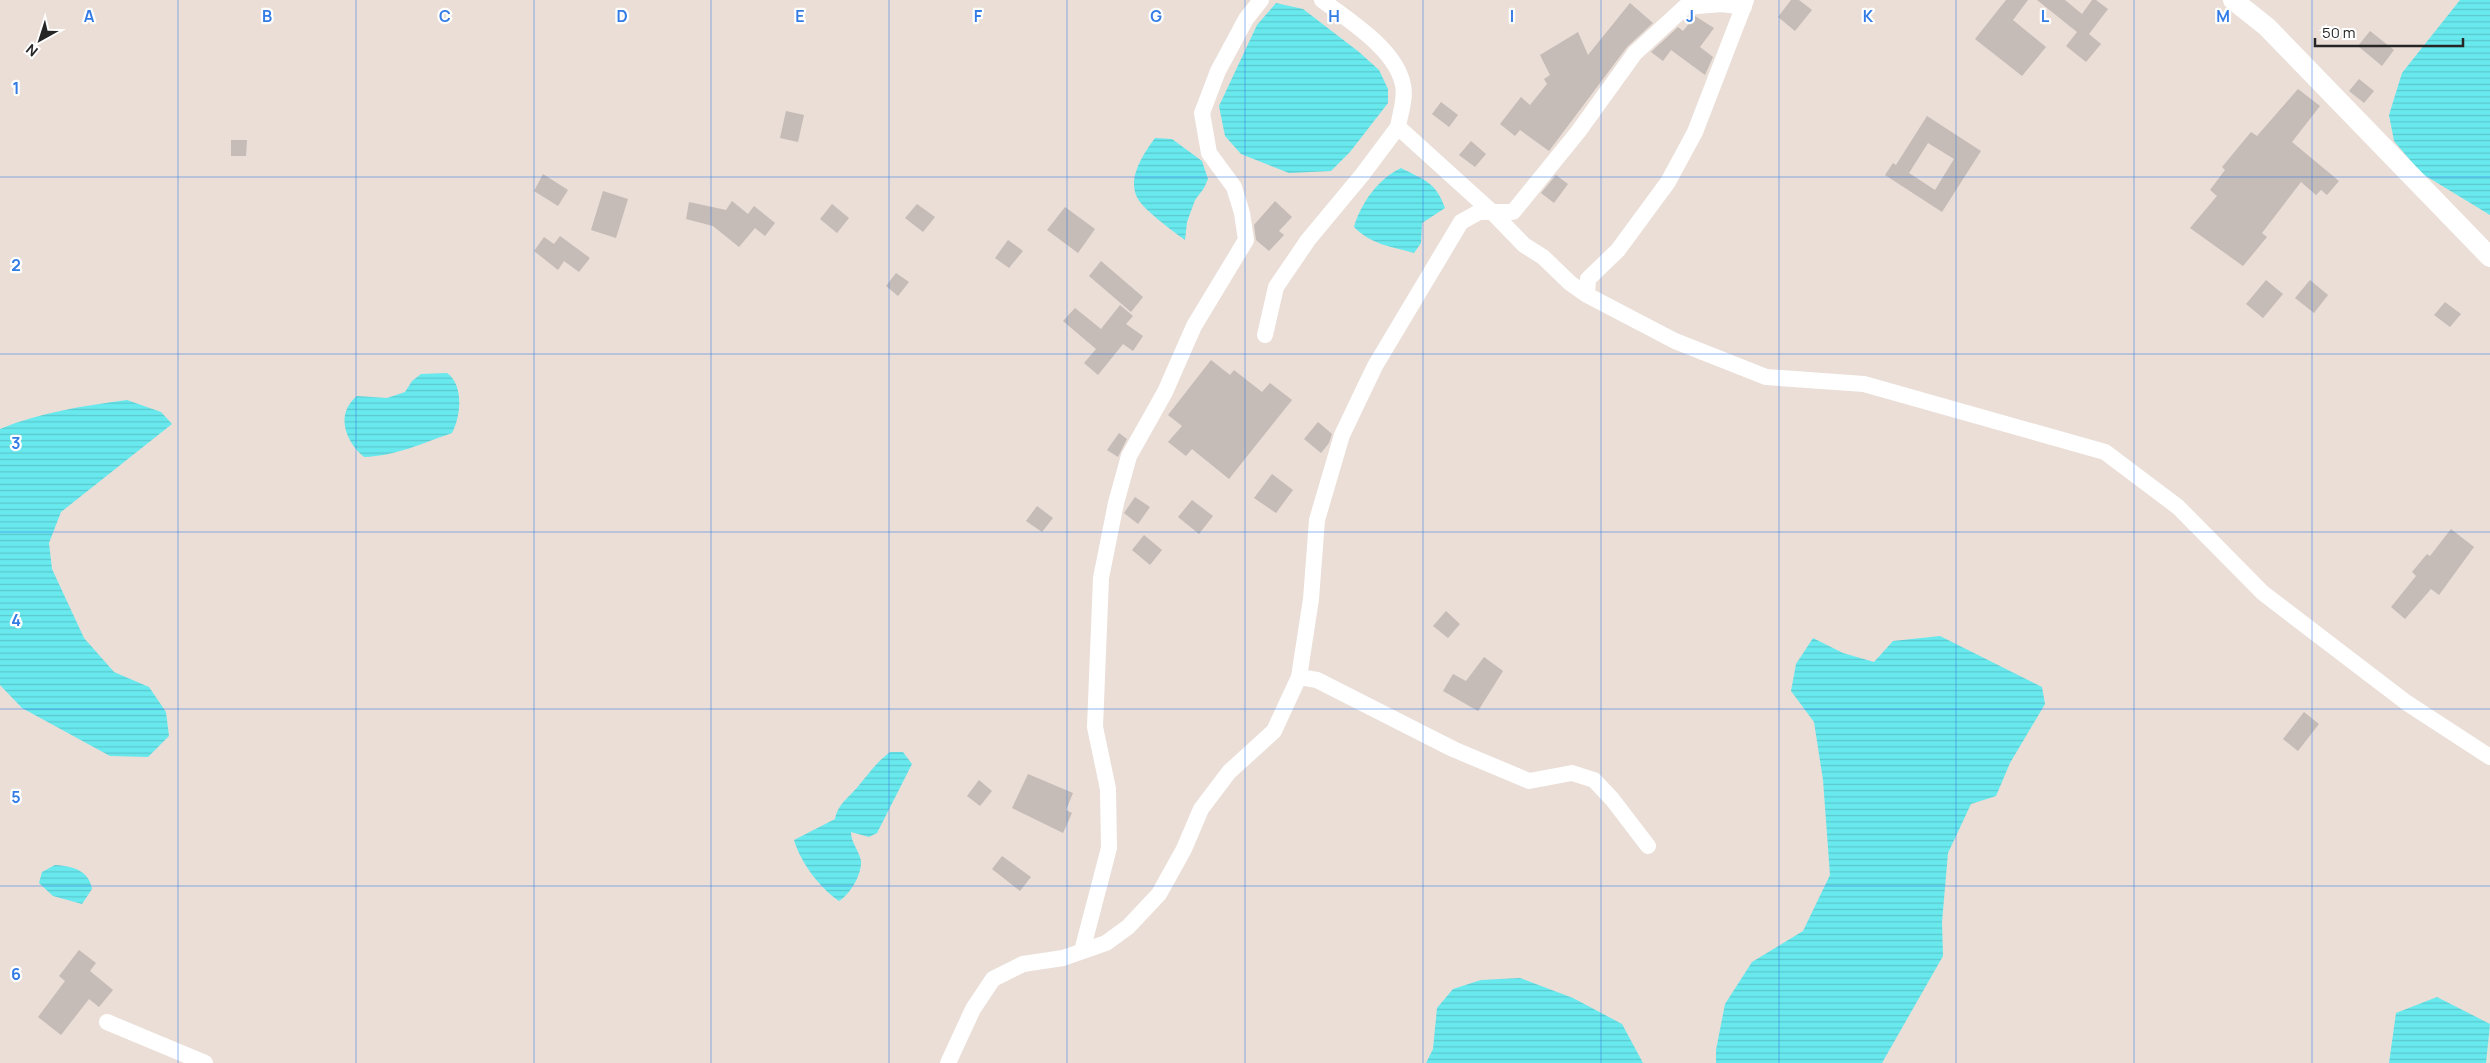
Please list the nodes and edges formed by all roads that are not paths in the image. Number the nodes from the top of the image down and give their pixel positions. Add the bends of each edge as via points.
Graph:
1 (1261, 0) edge
2 (1322, 0) edge
3 (2234, 0) edge
4 (1745, 4) edge
5 (1398, 127) junction
6 (1493, 213) junction
7 (2469, 236) junction
8 (2490, 248) edge
9 (2490, 257) edge
10 (1587, 295) junction
11 (1265, 335) dead end
12 (1299, 677) junction
13 (2490, 758) edge
14 (1648, 846) dead end
15 (1082, 951) junction
16 (107, 1022) dead end
17 (205, 1063) edge
18 (948, 1063) edge

1 - 15 street via 1246,19 1218,71 1202,113 1209,153 1234,187 1246,240 1194,326 1165,392 1129,456 1100,578 1095,726 1108,789 1109,848
2 - 5 street via 1374,40 1395,66 1403,86
3 - 7 street via 2266,27
4 - 6 street via 1685,7 1635,53 1578,132 1513,212
4 - 10 street via 1695,132 1662,189 1618,250 1588,279
5 - 6 street
5 - 11 street via 1308,240 1276,286
6 - 10 street via 1524,245
6 - 12 street via 1478,212 1461,222 1375,366 1342,435 1317,520 1312,599
7 - 8 street
7 - 9 street
10 - 13 street via 1675,341 1766,377 1864,384 2105,452 2178,507 2278,605 2407,703
12 - 14 street via 1317,680 1453,749 1529,781 1572,773 1594,780 1612,798
12 - 15 street via 1274,731 1229,772 1201,809 1159,894 1106,943
15 - 18 street via 1063,958 1023,964 994,979 973,1009
16 - 17 street

